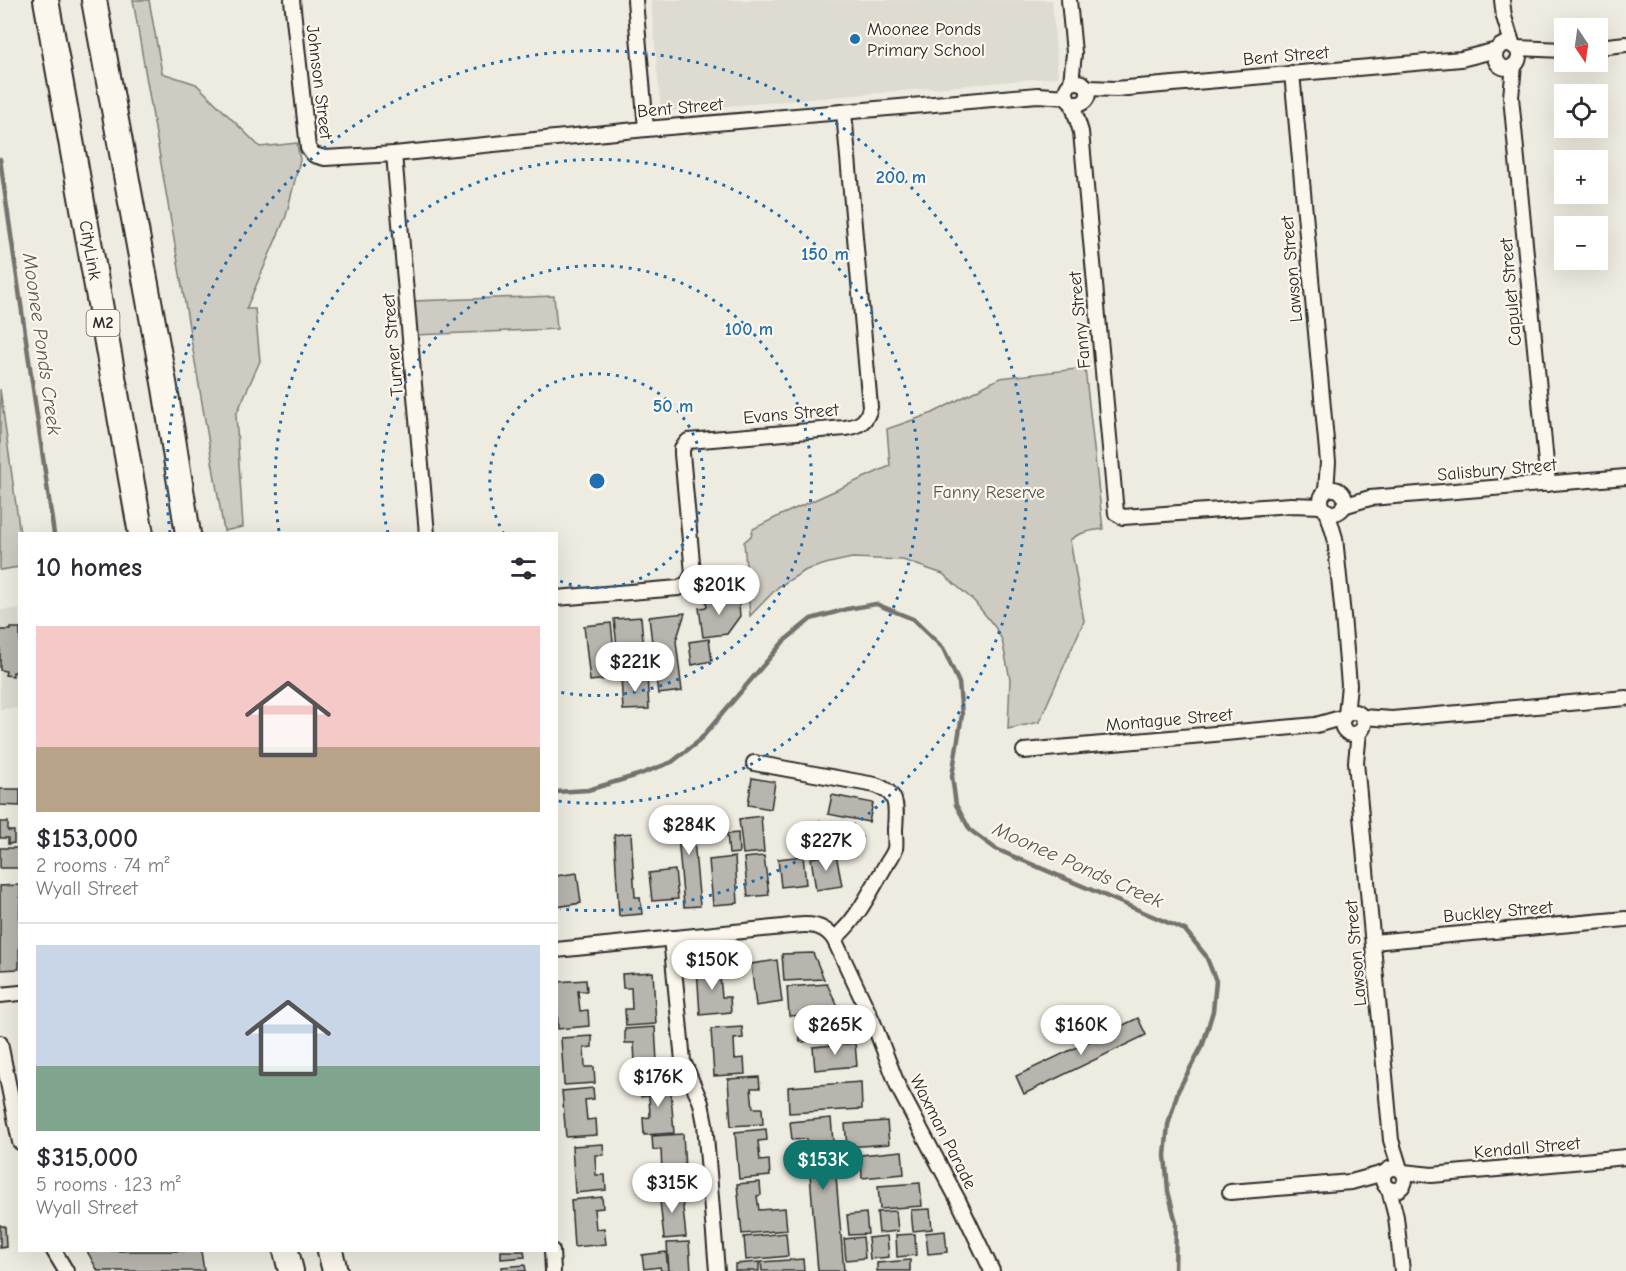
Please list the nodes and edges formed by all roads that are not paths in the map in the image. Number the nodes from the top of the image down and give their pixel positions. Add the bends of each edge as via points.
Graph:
1 (46, 0) edge
2 (94, 0) edge
3 (291, 0) edge
4 (634, 0) edge
5 (1069, 0) edge
6 (1502, 0) edge
7 (1626, 44) edge
8 (1608, 45) edge
9 (1554, 51) edge
10 (1507, 56) junction
11 (1292, 73) junction
12 (1078, 92) junction
13 (843, 112) junction
14 (646, 129) junction
15 (394, 154) junction
16 (325, 158) joint
17 (1626, 477) edge
18 (1548, 484) junction
19 (1332, 501) junction
20 (1115, 505) joint
21 (141, 532) edge
22 (188, 532) edge
23 (427, 532) edge
24 (558, 598) edge
25 (1626, 698) edge
26 (1353, 723) junction
27 (1024, 751) dead end
28 (754, 763) dead end
29 (1626, 919) edge
30 (671, 938) junction
31 (834, 939) junction
32 (1373, 942) junction
33 (558, 950) edge
34 (18, 993) edge
35 (0, 994) edge
36 (0, 1043) edge
37 (18, 1132) edge
38 (1626, 1157) edge
39 (1394, 1178) junction
40 (1230, 1192) dead end
41 (55, 1252) edge
42 (286, 1252) edge
43 (330, 1252) edge
44 (552, 1252) edge
45 (66, 1271) edge
46 (291, 1271) edge
47 (335, 1271) edge
48 (553, 1271) edge
49 (717, 1271) edge
50 (992, 1271) edge
51 (1402, 1271) edge

1 - 21 highway, CityLink / M2
2 - 22 highway
3 - 16 street, Johnson Street via 309,148
4 - 14 street
5 - 12 street, Fanny Street
6 - 10 street, Capulet Street
7 - 8 street
9 - 10 street, Bent Street
10 - 11 street, Bent Street
10 - 18 street, Capulet Street
11 - 12 street, Bent Street
11 - 19 street, Lawson Street
12 - 13 street, Bent Street
12 - 20 street, Fanny Street
13 - 14 street, Bent Street
13 - 24 street, Evans Street via 869,415 864,422 845,428 684,443 693,573 688,583 679,588
14 - 15 street, Bent Street
15 - 16 street, Bent Street
15 - 23 street, Turner Street
17 - 18 street, Salisbury Street
18 - 19 street, Salisbury Street
19 - 20 street, Salisbury Street via 1123,517 1116,513
19 - 26 street, Lawson Street
25 - 26 street, Montague Street
26 - 27 street, Montague Street
26 - 32 street, Lawson Street
28 - 31 street via 875,785 887,790 895,800 895,850 855,916
29 - 32 street, Buckley Street
30 - 31 street via 806,925 825,929
30 - 33 street
30 - 49 street via 683,1061 701,1103 705,1124
31 - 50 street, Waxman Parade via 899,1089
32 - 39 street, Lawson Street
34 - 35 street
36 - 37 street
38 - 39 street, Kendall Street
39 - 40 street, Kendall Street
39 - 51 street, Lawson Street
41 - 45 street
42 - 46 highway
43 - 47 highway
44 - 48 street

